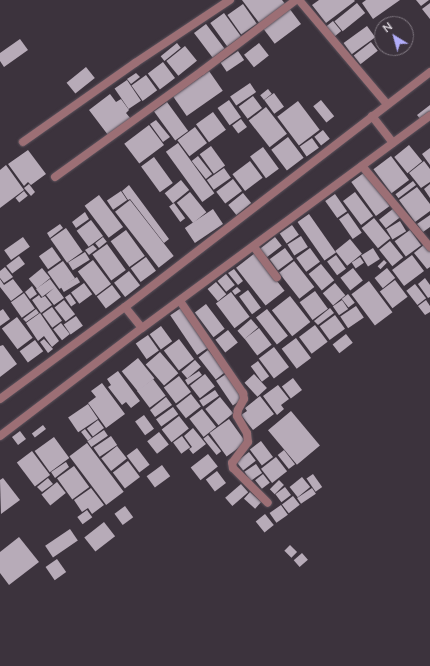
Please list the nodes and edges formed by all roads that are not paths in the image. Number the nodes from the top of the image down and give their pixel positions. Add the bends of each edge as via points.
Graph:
1 (230, 0) edge
2 (296, 0) edge
3 (299, 0) edge
4 (430, 72) edge
5 (387, 104) junction
6 (372, 116) junction
7 (430, 116) edge
8 (391, 141) junction
9 (23, 142) dead end
10 (362, 166) junction
11 (55, 177) dead end
12 (254, 247) junction
13 (430, 247) edge
14 (277, 277) dead end
15 (180, 300) junction
16 (127, 310) junction
17 (140, 326) junction
18 (0, 399) edge
19 (0, 436) edge
20 (268, 503) dead end

1 - 9 street
2 - 11 street
3 - 5 street
4 - 5 street
5 - 6 street
6 - 8 street
6 - 16 street
7 - 8 street
8 - 10 street
10 - 12 street
10 - 13 street
12 - 14 street
12 - 15 street
15 - 17 street
15 - 20 street via 242,393 244,399 237,416 247,433 248,442 232,462 233,468
16 - 17 street
16 - 18 street
17 - 19 street

